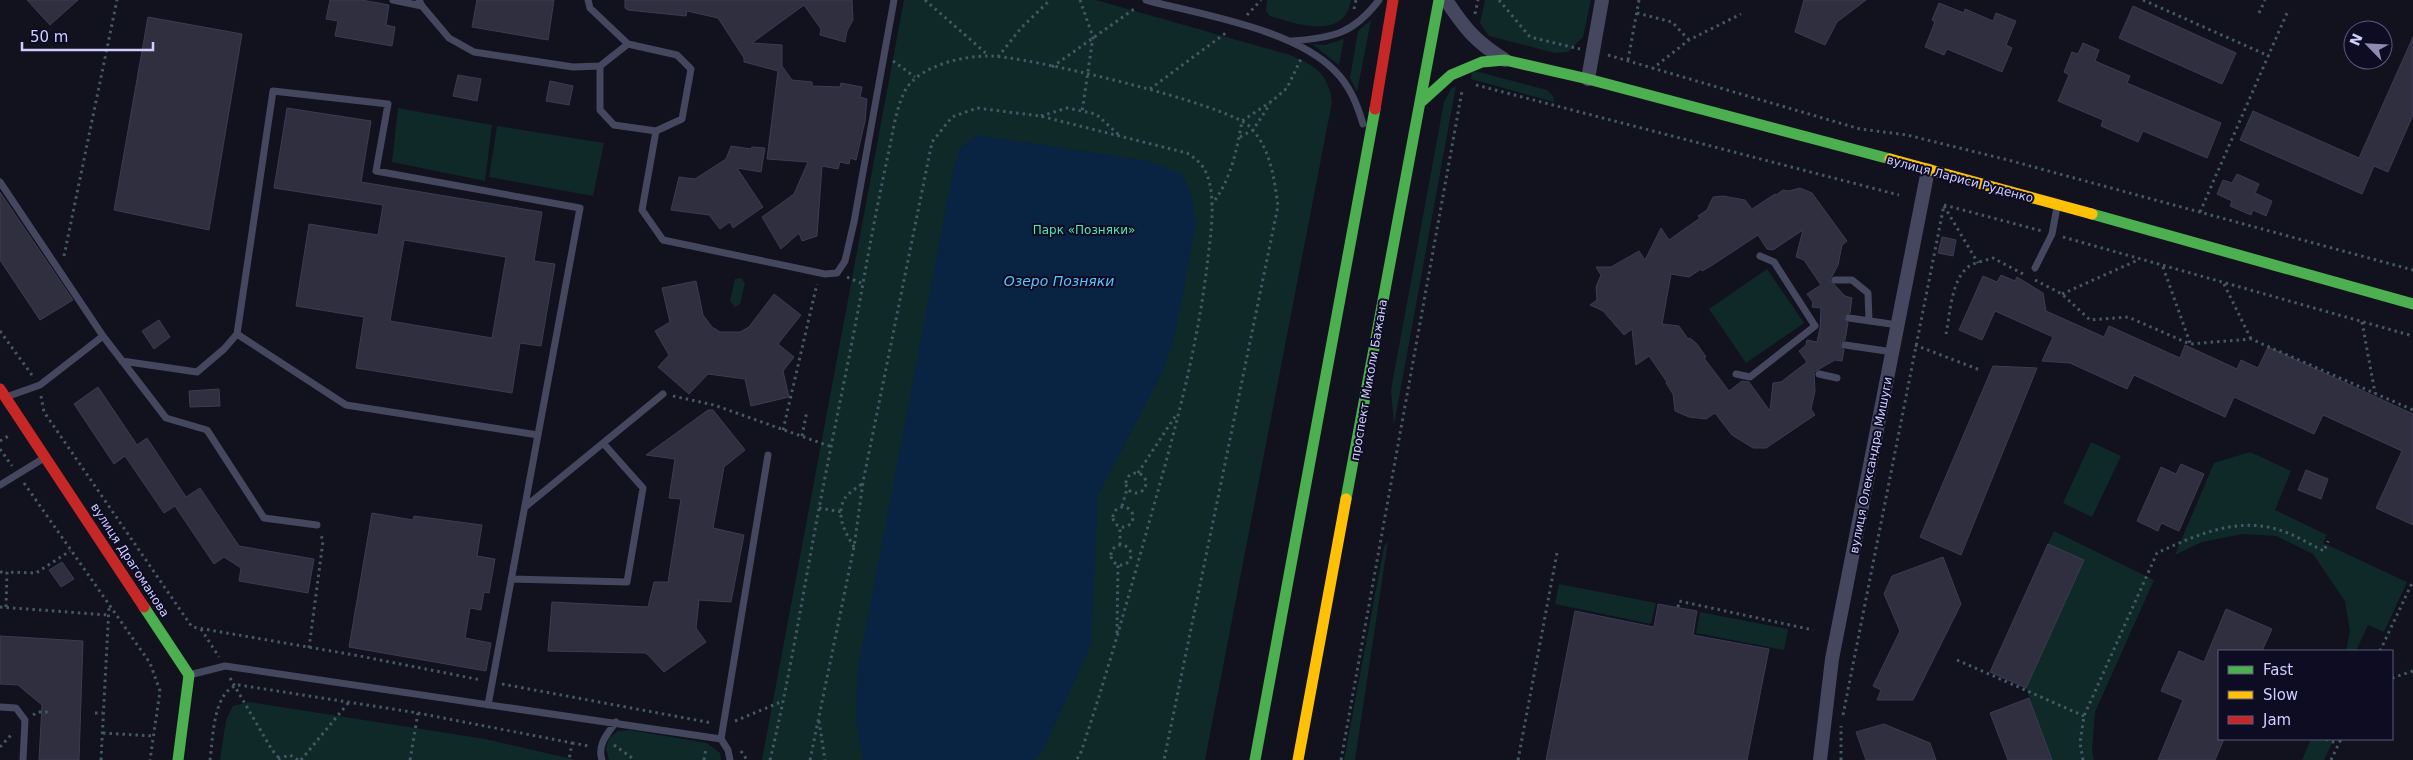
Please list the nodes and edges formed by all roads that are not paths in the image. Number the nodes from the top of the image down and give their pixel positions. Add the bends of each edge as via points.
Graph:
1 (393, 0) edge
2 (588, 0) edge
3 (894, 0) edge
4 (1147, 0) edge
5 (1379, 0) edge
6 (1393, 0) edge
7 (1439, 0) edge
8 (1446, 0) edge
9 (1602, 0) edge
10 (421, 3) edge
11 (1291, 41) junction
12 (628, 44) junction
13 (1506, 60) junction
14 (600, 66) junction
15 (1588, 79) junction
16 (1420, 103) junction
17 (656, 131) junction
18 (1369, 143) junction
19 (1928, 170) junction
20 (0, 182) edge
21 (2057, 204) junction
22 (1760, 256) dead end
23 (2035, 268) dead end
24 (1835, 280) dead end
25 (2413, 304) edge
26 (1849, 318) dead end
27 (1869, 321) junction
28 (1898, 325) junction
29 (237, 334) junction
30 (103, 336) junction
31 (1844, 345) dead end
32 (1893, 352) junction
33 (122, 361) junction
34 (1736, 374) dead end
35 (1818, 374) dead end
36 (1837, 378) dead end
37 (3, 393) edge
38 (663, 394) road end
39 (538, 435) junction
40 (603, 443) junction
41 (768, 455) dead end
42 (45, 457) junction
43 (0, 486) edge
44 (525, 507) junction
45 (317, 526) road end
46 (511, 579) junction
47 (189, 675) junction
48 (488, 705) junction
49 (0, 707) edge
50 (616, 722) junction
51 (1259, 738) junction
52 (721, 739) junction
53 (1302, 741) junction
54 (23, 760) edge
55 (178, 760) edge
56 (602, 760) edge
57 (730, 760) edge
58 (1248, 760) edge
59 (1255, 760) edge
60 (1298, 760) edge
61 (1307, 760) edge
62 (1820, 760) edge

1 - 10 lane
2 - 12 lane via 590,8
3 - 17 lane via 845,261 837,273 820,273 663,240 642,210
4 - 11 lane
5 - 11 lane via 1353,28 1318,39
6 - 18 main road
7 - 16 main road, проспект Миколи Бажана
8 - 13 street, вулиця Лариси Руденко via 1479,43
9 - 15 street
10 - 14 lane via 449,38 474,52 573,68
11 - 18 lane via 1334,70 1344,82 1356,101
12 - 14 lane
12 - 17 lane via 677,55 691,69 682,119
13 - 15 main road, вулиця Лариси Руденко
13 - 16 main road, вулиця Лариси Руденко via 1482,62 1451,75
14 - 17 lane via 600,110 614,125
15 - 19 main road, вулиця Лариси Руденко
16 - 53 main road, проспект Миколи Бажана
18 - 51 main road
19 - 21 main road, вулиця Лариси Руденко
19 - 28 street, вулиця Олександра Мишуги
20 - 30 lane
21 - 23 lane via 2052,234
21 - 25 main road, вулиця Лариси Руденко
22 - 34 lane via 1774,262 1815,326 1750,377
24 - 27 lane via 1852,280 1868,294
26 - 27 lane
27 - 28 lane
28 - 32 street, вулиця Олександра Мишуги
29 - 33 lane via 224,350 197,372
29 - 39 lane via 346,405
29 - 39 lane via 273,91 388,104 376,171 580,208
30 - 33 lane
30 - 37 lane via 40,385
31 - 32 lane
32 - 62 street, вулиця Олександра Мишуги via 1832,659
33 - 45 lane via 166,418 207,430 264,518
35 - 36 lane
37 - 42 main road, вулиця Драгоманова
38 - 40 lane
39 - 44 lane
40 - 44 lane
40 - 46 lane via 642,488 627,582
41 - 52 lane
42 - 43 lane
42 - 47 main road, вулиця Драгоманова
44 - 46 lane
46 - 48 lane
47 - 48 lane via 225,666
47 - 55 main road
48 - 50 lane
49 - 54 lane via 16,708 25,720
50 - 52 lane
50 - 56 lane via 604,737 600,753
51 - 58 main road
51 - 59 main road
52 - 57 lane
53 - 60 main road, проспект Миколи Бажана
53 - 61 main road

